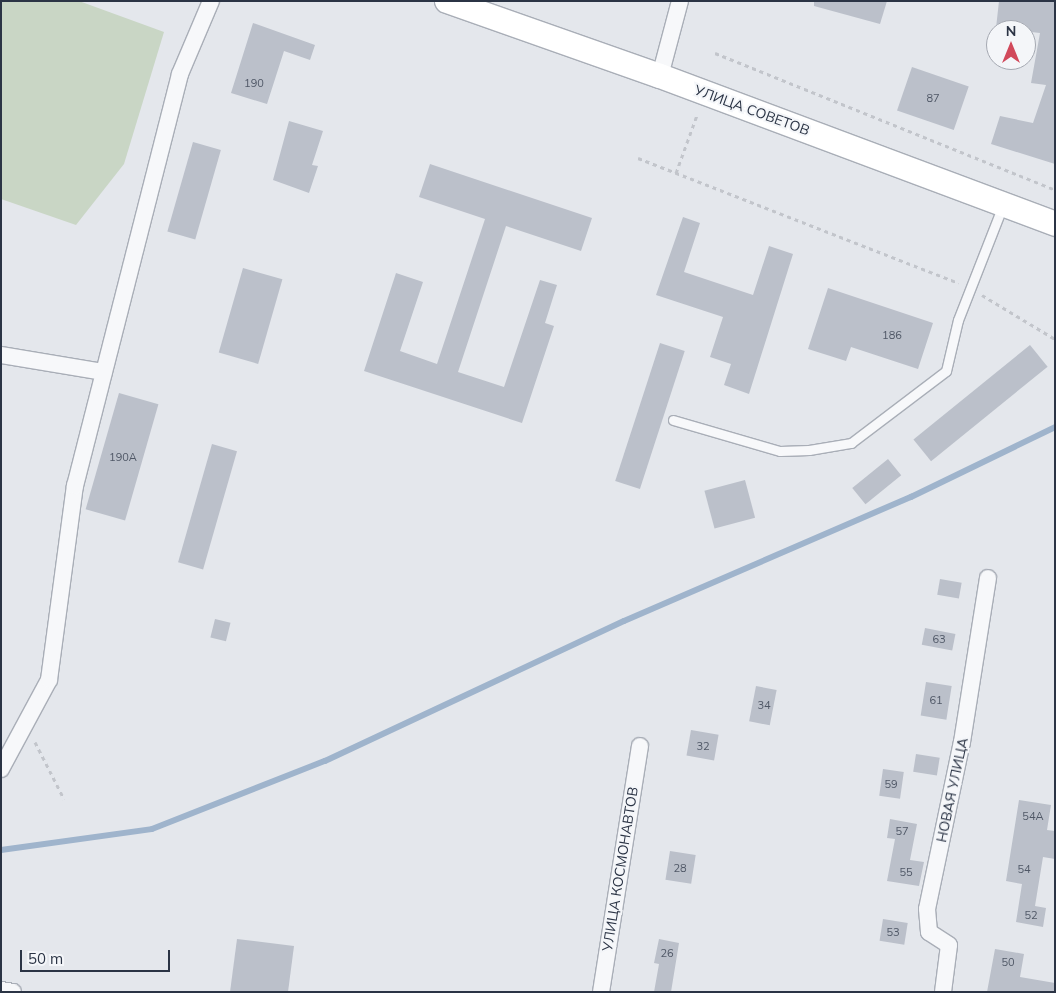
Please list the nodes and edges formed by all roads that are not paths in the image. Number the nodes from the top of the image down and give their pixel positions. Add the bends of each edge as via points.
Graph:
1 (212, 1) edge
2 (680, 1) edge
3 (462, 4) edge
4 (660, 76) junction
5 (1004, 203) junction
6 (1055, 224) edge
7 (1, 355) edge
8 (104, 372) junction
9 (673, 420) dead end
10 (988, 578) dead end
11 (640, 746) dead end
12 (1, 769) edge
13 (1, 990) edge
14 (13, 992) edge
15 (601, 992) edge
16 (943, 992) edge

1 - 8 street via 180,74
2 - 4 street
3 - 4 main road, УЛИЦА СОВЕТОВ
4 - 5 main road, УЛИЦА СОВЕТОВ
5 - 6 main road, УЛИЦА СОВЕТОВ
5 - 9 lane via 958,320 946,371 851,442 780,451
7 - 8 street
8 - 12 street via 75,486 49,680
10 - 16 street, НОВАЯ УЛИЦА via 962,742 927,909 929,932 949,945
11 - 15 street, УЛИЦА КОСМОНАВТОВ
13 - 14 street

